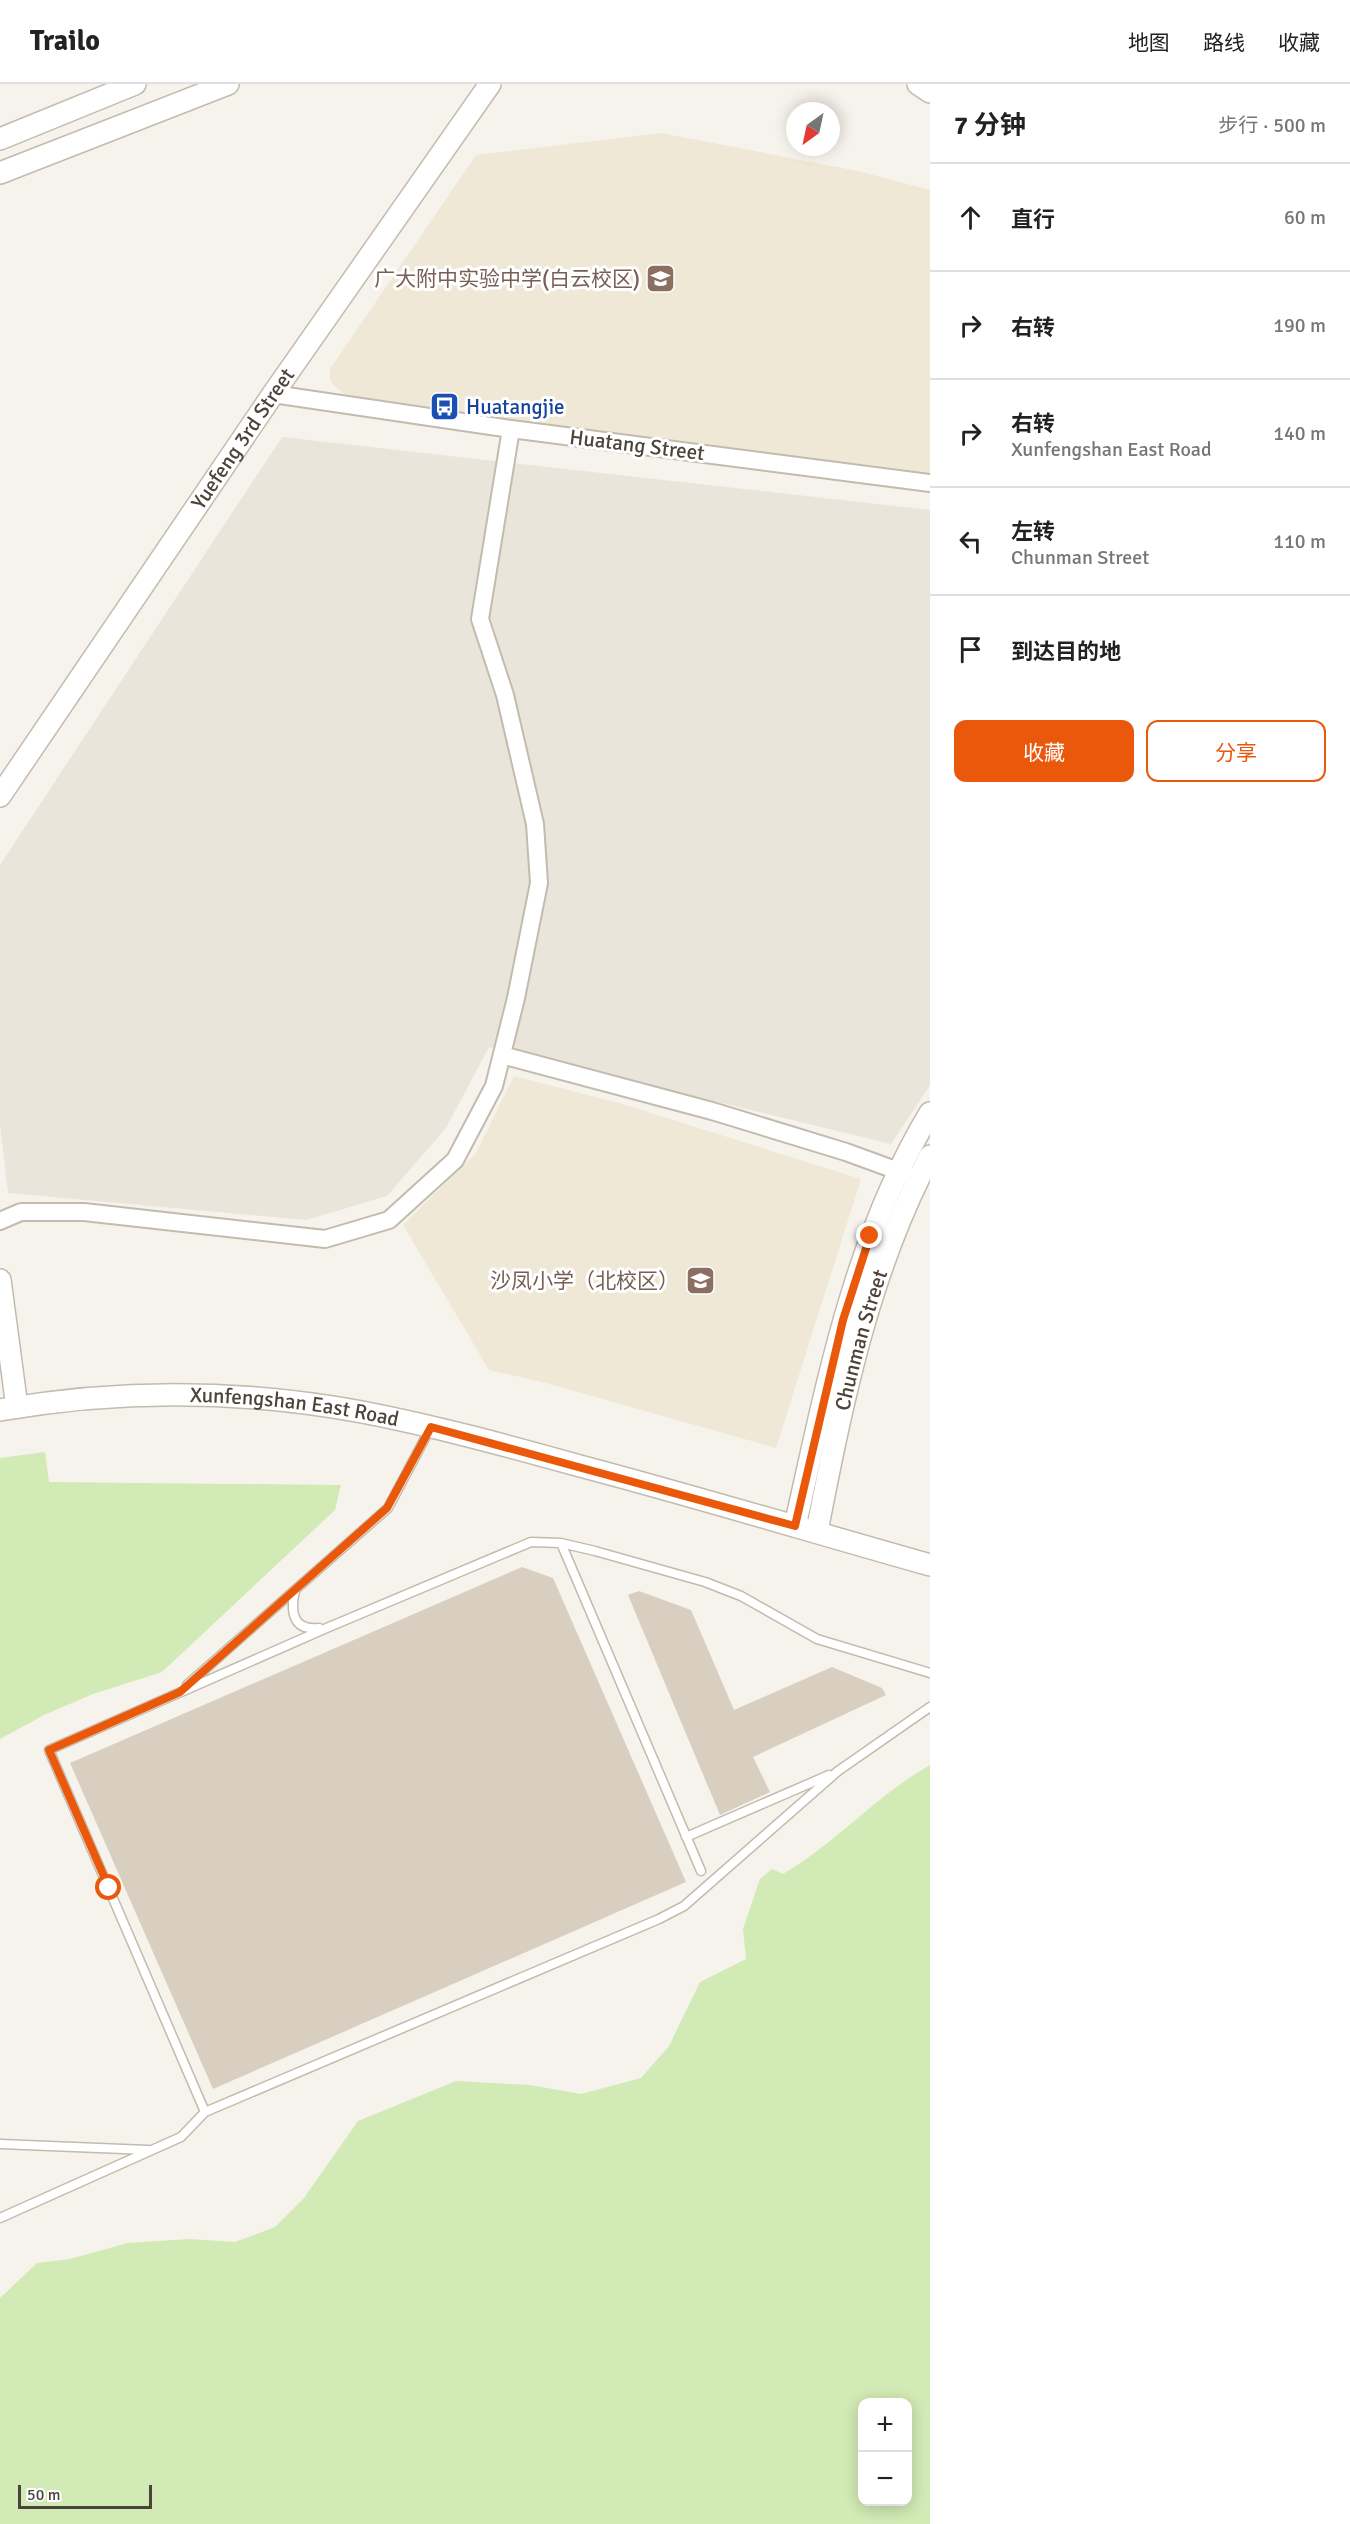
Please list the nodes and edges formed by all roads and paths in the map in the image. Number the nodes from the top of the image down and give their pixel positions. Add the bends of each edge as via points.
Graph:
1 (135, 84) edge
2 (228, 84) edge
3 (490, 84) edge
4 (918, 84) edge
5 (930, 92) edge
6 (0, 139) edge
7 (0, 173) edge
8 (273, 394) junction
9 (510, 429) junction
10 (930, 483) edge
11 (0, 796) edge
12 (502, 1055) junction
13 (930, 1113) edge
14 (930, 1156) edge
15 (909, 1175) junction
16 (0, 1221) edge
17 (0, 1280) edge
18 (9, 1409) edge
19 (431, 1427) junction
20 (795, 1526) junction
21 (817, 1531) junction
22 (561, 1543) junction
23 (930, 1564) edge
24 (296, 1590) junction
25 (329, 1627) junction
26 (930, 1673) edge
27 (180, 1692) junction
28 (930, 1707) edge
29 (838, 1771) junction
30 (686, 1837) junction
31 (700, 1871) dead end
32 (205, 2112) junction
33 (0, 2144) edge
34 (151, 2151) junction
35 (0, 2218) edge

1 - 6 street
2 - 7 street
3 - 8 street, Yuefeng 3rd Street
4 - 5 street
8 - 9 street, Huatang Street
8 - 11 street, Yuefeng 3rd Street
9 - 10 street, Huatang Street
9 - 12 street via 480,619 505,695 535,824 539,883
12 - 15 street via 712,1112
12 - 16 street via 494,1086 455,1160 389,1220 325,1239 84,1212 21,1212
13 - 15 street, Chunman Street
14 - 15 street, Chunman Street
15 - 20 street, Chunman Street via 868,1244 843,1320
15 - 21 street, Chunman Street via 858,1345
17 - 18 street
18 - 19 street, Xunfengshan East Road via 114,1397 221,1396 320,1405
19 - 20 street, Xunfengshan East Road
19 - 24 lane via 387,1508
20 - 21 street, Xunfengshan East Road
21 - 23 street, Xunfengshan East Road
22 - 25 lane via 531,1542 506,1551
22 - 26 lane via 705,1582 741,1596 817,1639
22 - 30 lane
24 - 25 lane via 292,1606 301,1625 310,1629
24 - 27 lane
25 - 27 lane
27 - 32 lane via 49,1750
28 - 29 lane
29 - 30 lane
29 - 32 lane via 684,1906
30 - 31 lane
32 - 34 lane via 181,2137
33 - 34 lane
34 - 35 lane

